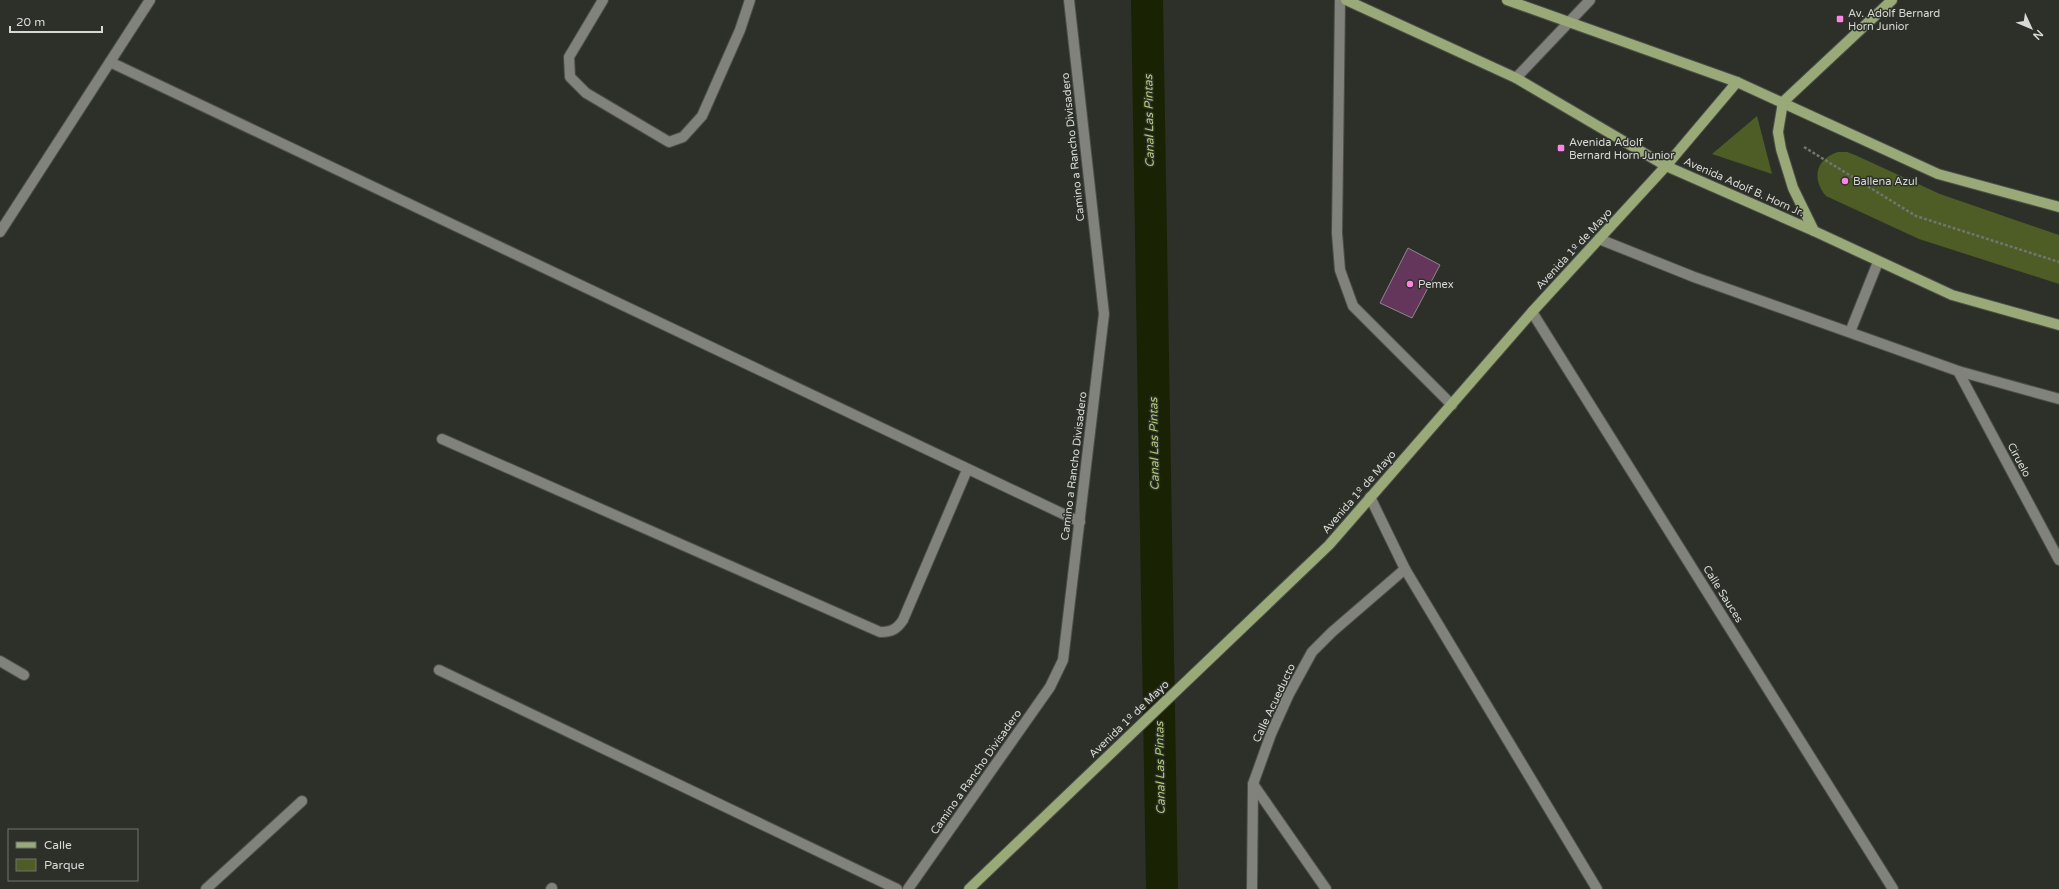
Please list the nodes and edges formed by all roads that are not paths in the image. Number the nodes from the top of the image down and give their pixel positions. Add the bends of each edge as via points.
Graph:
1 (150, 0) edge
2 (603, 0) edge
3 (750, 0) edge
4 (1069, 0) edge
5 (1340, 0) edge
6 (1346, 0) edge
7 (1507, 0) edge
8 (1590, 0) edge
9 (1892, 0) edge
10 (1568, 22) junction
11 (110, 62) junction
12 (1516, 78) junction
13 (1737, 82) junction
14 (1783, 102) junction
15 (1666, 166) junction
16 (2059, 207) edge
17 (1814, 231) junction
18 (0, 232) edge
19 (1599, 240) junction
20 (1878, 262) junction
21 (1532, 312) junction
22 (2059, 325) edge
23 (1850, 332) junction
24 (1958, 372) junction
25 (2059, 399) edge
26 (1452, 405) junction
27 (442, 439) dead end
28 (967, 470) junction
29 (1370, 497) junction
30 (1080, 522) junction
31 (2059, 560) edge
32 (1405, 569) junction
33 (0, 661) edge
34 (439, 670) dead end
35 (24, 675) dead end
36 (1253, 784) junction
37 (302, 801) dead end
38 (206, 889) edge
39 (897, 889) edge
40 (908, 889) edge
41 (969, 889) edge
42 (1252, 889) edge
43 (1326, 889) edge
44 (1597, 889) edge
45 (1893, 889) edge

1 - 11 street
2 - 3 street via 569,57 570,77 586,93 669,142 683,137 702,116 740,30
4 - 30 street, Camino a Rancho Divisadero via 1104,314
5 - 26 street via 1337,233 1340,270 1353,306
6 - 12 main road, Avenida Adolf B. Horn Jr.
7 - 10 main road
8 - 10 street
9 - 14 main road
10 - 12 street
10 - 13 main road
11 - 18 street
11 - 28 street
12 - 15 main road, Avenida Adolf B. Horn Jr.
13 - 14 main road
13 - 15 main road, Avenida 1º de Mayo
14 - 16 main road via 1938,174
14 - 17 main road via 1778,132 1781,149 1793,188
15 - 17 main road, Avenida Adolf B. Horn Jr.
15 - 19 main road, Avenida 1º de Mayo
17 - 20 main road, Avenida Adolf B. Horn Jr.
19 - 21 main road, Avenida 1º de Mayo
19 - 23 street via 1694,277
20 - 22 main road, Avenida Adolf B. Horn Jr. via 1952,295
20 - 23 street
21 - 26 main road, Avenida 1º de Mayo
21 - 45 street, Calle Sauces
23 - 24 street
24 - 25 street
24 - 31 street, Ciruelo
26 - 29 main road, Avenida 1º de Mayo
27 - 28 street via 880,632 898,628 904,620
28 - 30 street
29 - 32 street
29 - 41 main road, Avenida 1º de Mayo via 1330,545
30 - 40 street, Camino a Rancho Divisadero via 1063,660 1050,688
32 - 36 street, Calle Acueducto via 1312,652 1280,714
32 - 44 street
33 - 35 street
34 - 39 street
36 - 42 street, Calle Acueducto
36 - 43 street
37 - 38 street

